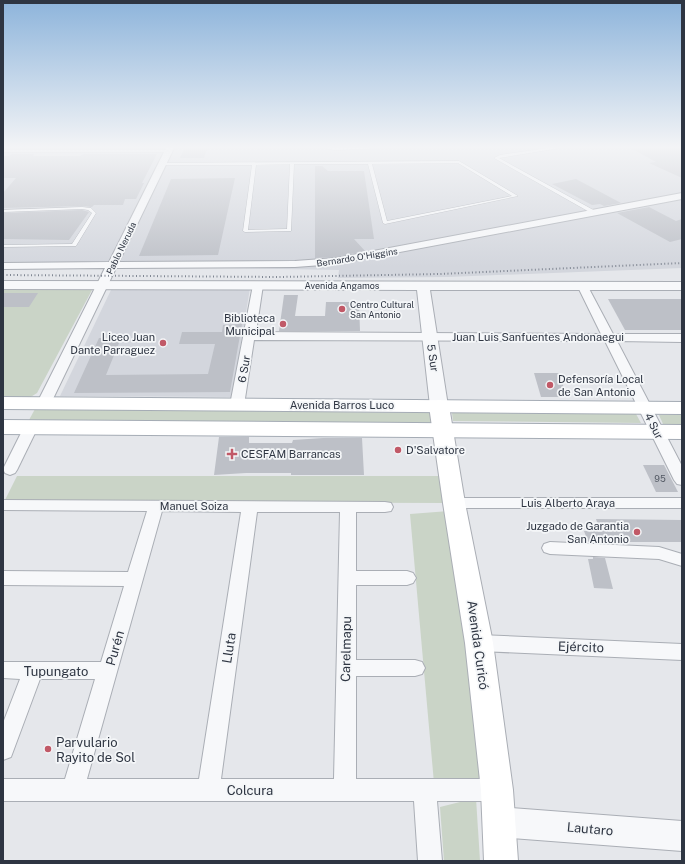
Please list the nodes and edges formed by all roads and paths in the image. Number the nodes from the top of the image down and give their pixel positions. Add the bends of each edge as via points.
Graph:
1 (151, 186) edge
2 (251, 186) edge
3 (291, 186) edge
4 (376, 186) edge
5 (500, 186) edge
6 (547, 186) edge
7 (682, 196) edge
8 (3, 211) edge
9 (595, 213) junction
10 (3, 246) edge
11 (113, 265) junction
12 (3, 266) edge
13 (3, 285) edge
14 (103, 285) junction
15 (258, 285) junction
16 (423, 285) junction
17 (582, 285) junction
18 (682, 286) edge
19 (250, 336) junction
20 (430, 337) junction
21 (609, 338) junction
22 (682, 338) edge
23 (3, 403) edge
24 (44, 403) junction
25 (237, 405) junction
26 (645, 408) junction
27 (682, 408) edge
28 (441, 418) junction
29 (3, 423) edge
30 (3, 427) edge
31 (31, 427) junction
32 (657, 432) junction
33 (682, 432) edge
34 (10, 470) dead end
35 (682, 480) edge
36 (454, 503) junction
37 (682, 503) edge
38 (3, 505) edge
39 (156, 506) junction
40 (250, 506) junction
41 (348, 507) junction
42 (384, 507) dead end
43 (550, 548) dead end
44 (682, 560) edge
45 (3, 578) edge
46 (347, 578) junction
47 (407, 578) dead end
48 (135, 579) junction
49 (479, 643) junction
50 (682, 652) edge
51 (346, 668) junction
52 (415, 668) dead end
53 (3, 670) edge
54 (33, 671) junction
55 (108, 671) junction
56 (3, 750) edge
57 (3, 790) edge
58 (74, 790) junction
59 (208, 790) junction
60 (345, 790) junction
61 (425, 790) junction
62 (497, 790) junction
63 (498, 822) junction
64 (682, 836) edge
65 (430, 861) edge
66 (501, 861) edge

1 - 11 street, Pablo Neruda
2 - 3 lane via 245,230 289,230
4 - 5 lane via 385,223 516,196
6 - 9 lane
7 - 9 street, Bernardo O'Higgins
8 - 10 lane via 82,208 92,210 94,214 74,245
9 - 11 street, Bernardo O'Higgins via 336,261
11 - 12 street, Bernardo O'Higgins
11 - 14 street, Pablo Neruda
13 - 14 street, Avenida Angamos
14 - 15 street, Avenida Angamos
14 - 24 street, Pablo Neruda
15 - 16 street, Avenida Angamos
15 - 19 street, 6 Sur
16 - 17 street, Avenida Angamos
16 - 20 street, 5 Sur
17 - 18 street, Avenida Angamos
17 - 21 street, 4 Sur
19 - 20 street, Juan Luis Sanfuentes Andonaegui
19 - 25 street, 6 Sur
20 - 21 street, Juan Luis Sanfuentes Andonaegui
20 - 28 street, 5 Sur
21 - 22 street, Juan Luis Sanfuentes Andonaegui
21 - 26 street, 4 Sur
23 - 24 main road, Avenida Barros Luco
24 - 25 main road, Avenida Barros Luco
24 - 29 main road via 24,415
25 - 28 main road, Avenida Barros Luco
26 - 27 main road, Avenida Barros Luco
26 - 28 main road, Avenida Barros Luco
26 - 32 street, 4 Sur
28 - 31 main road, Avenida Barros Luco
28 - 32 main road, Avenida Barros Luco
28 - 36 main road, Avenida Curicó
30 - 31 main road, Avenida Barros Luco
31 - 34 street
32 - 33 main road, Avenida Barros Luco
32 - 35 street, 4 Sur
36 - 37 street, Luis Alberto Araya
36 - 49 main road, Avenida Curicó
38 - 39 street, Manuel Soiza
39 - 40 street, Manuel Soiza
39 - 48 street, Purén
40 - 41 street, Manuel Soiza
40 - 59 street, Lluta
41 - 42 street, Manuel Soiza
41 - 46 street, Carelmapu
43 - 44 street via 659,553
45 - 48 street
46 - 47 street
46 - 51 street, Carelmapu
48 - 55 street, Purén
49 - 50 street, Ejército
49 - 62 main road, Avenida Curicó
51 - 52 street
51 - 60 street, Carelmapu
53 - 54 street, Tupungato
54 - 55 street, Tupungato
54 - 56 street
55 - 58 street, Purén
57 - 58 street, Colcura
58 - 59 street, Colcura
59 - 60 street, Colcura
60 - 61 street, Colcura
61 - 62 street, Colcura
61 - 65 street
62 - 63 main road, Avenida Curicó
63 - 64 street, Lautaro
63 - 66 main road, Avenida Curicó

